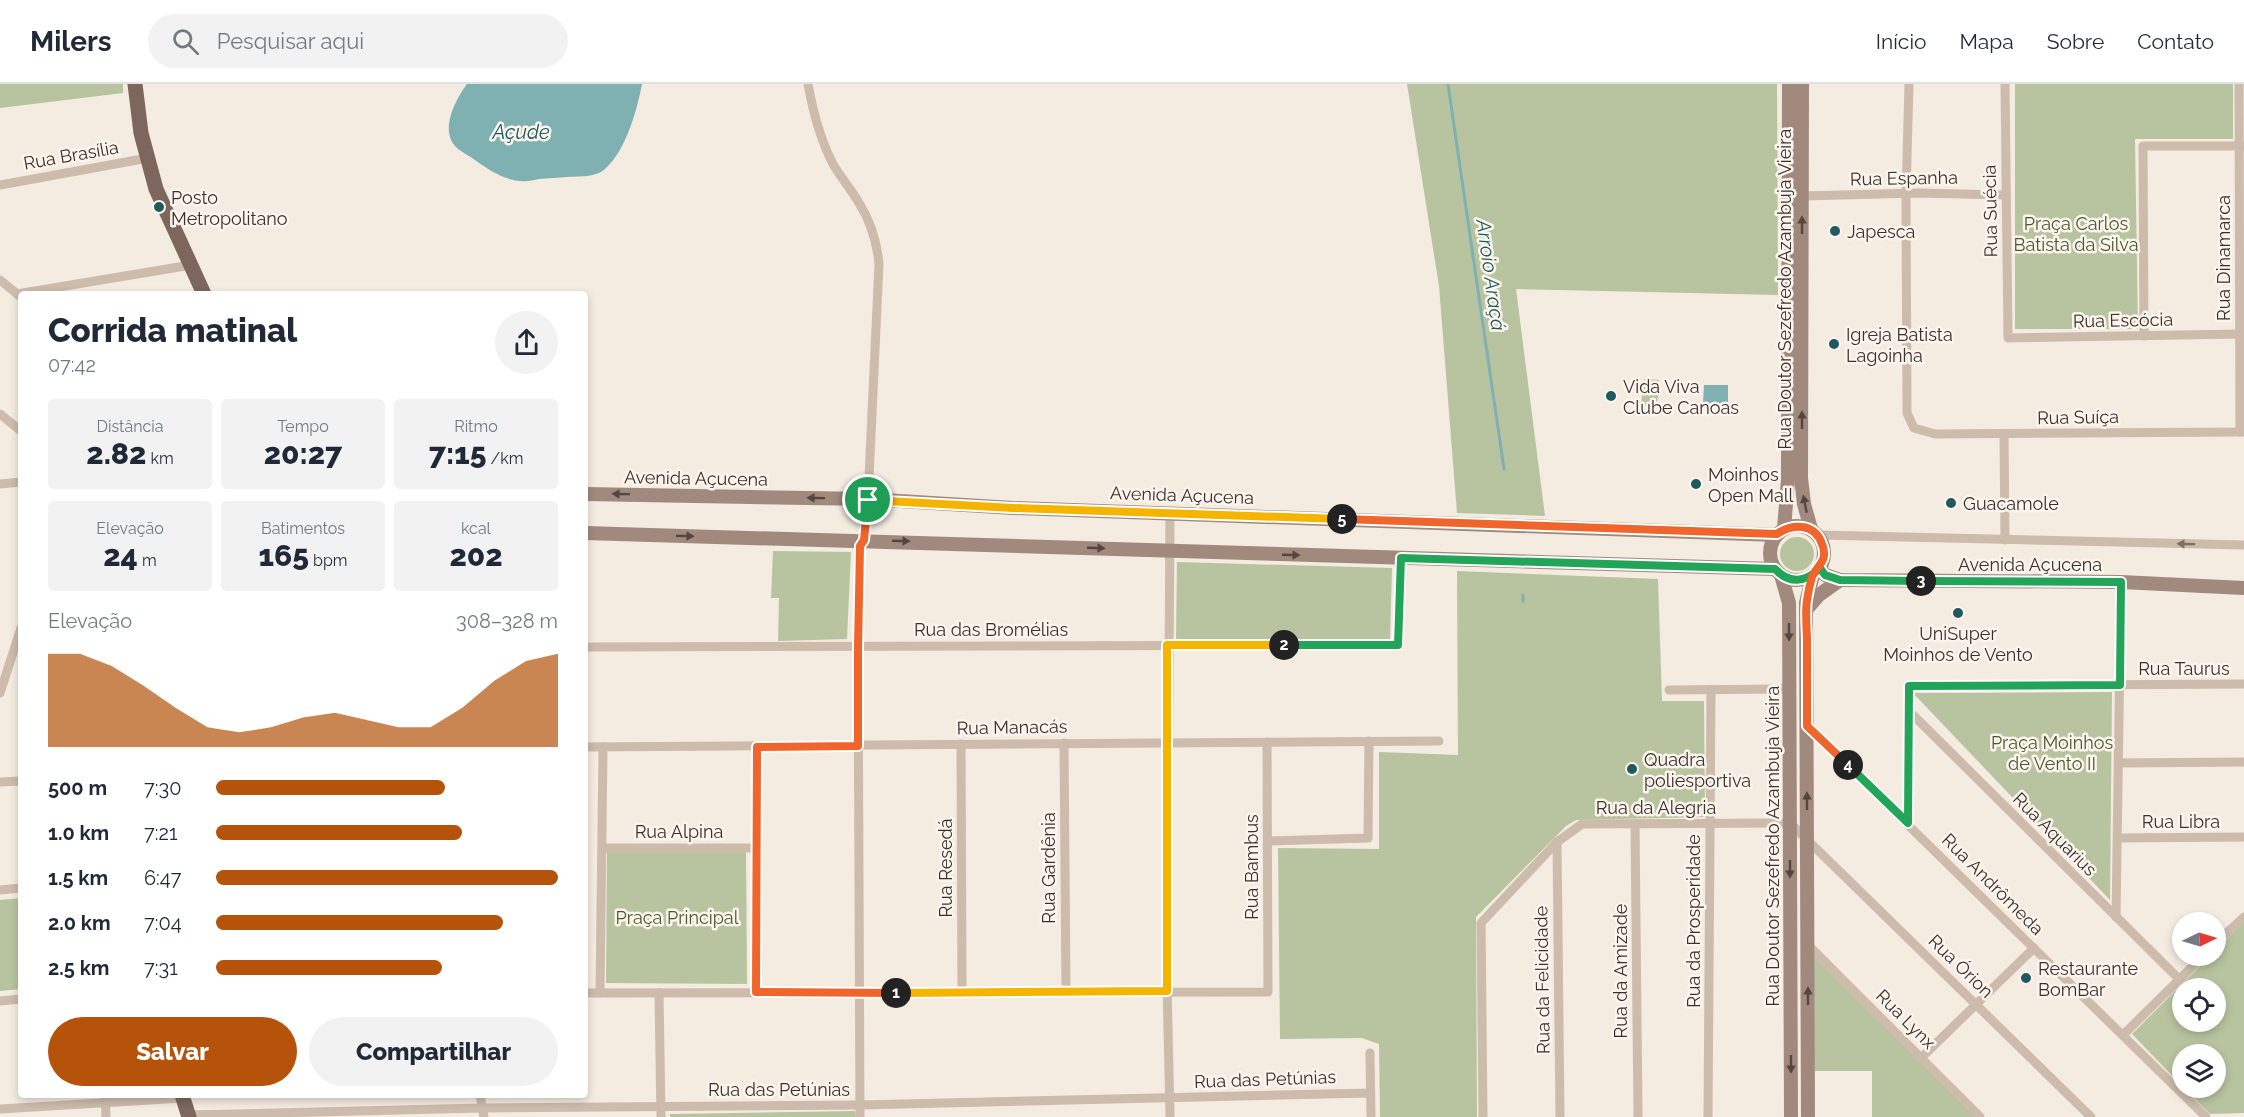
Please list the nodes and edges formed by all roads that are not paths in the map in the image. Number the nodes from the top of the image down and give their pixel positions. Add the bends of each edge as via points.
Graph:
1 (135, 84) edge
2 (808, 84) edge
3 (1789, 84) edge
4 (1802, 84) edge
5 (1909, 84) edge
6 (2005, 84) edge
7 (2239, 84) edge
8 (2242, 146) edge
9 (148, 158) junction
10 (0, 184) edge
11 (1906, 194) junction
12 (2006, 195) junction
13 (1802, 196) junction
14 (191, 265) junction
15 (0, 280) edge
16 (82, 283) junction
17 (43, 291) edge
18 (86, 291) edge
19 (203, 291) edge
20 (18, 295) edge
21 (2240, 334) junction
22 (2144, 336) junction
23 (2008, 338) joint
24 (0, 414) edge
25 (18, 429) edge
26 (2242, 432) edge
27 (2004, 434) junction
28 (18, 482) edge
29 (0, 484) edge
30 (588, 494) edge
31 (868, 500) junction
32 (1170, 513) junction
33 (1781, 532) junction
34 (1814, 532) junction
35 (588, 534) edge
36 (864, 540) junction
37 (2005, 540) junction
38 (2244, 545) edge
39 (1169, 550) junction
40 (1401, 558) junction
41 (1778, 572) junction
42 (1816, 572) junction
43 (1840, 580) junction
44 (2121, 582) junction
45 (2244, 588) edge
46 (1806, 610) junction
47 (18, 636) edge
48 (1167, 645) junction
49 (588, 647) edge
50 (858, 647) junction
51 (2, 677) edge
52 (2244, 684) edge
53 (2120, 685) junction
54 (1789, 689) junction
55 (1669, 690) dead end
56 (1711, 690) junction
57 (0, 693) edge
58 (1909, 711) junction
59 (1807, 726) junction
60 (1369, 741) junction
61 (1439, 741) dead end
62 (1267, 742) junction
63 (1064, 743) junction
64 (1167, 743) junction
65 (962, 744) junction
66 (858, 746) junction
67 (588, 747) edge
68 (603, 747) junction
69 (757, 747) junction
70 (2244, 762) edge
71 (2119, 763) junction
72 (18, 781) edge
73 (0, 782) edge
74 (1908, 823) junction
75 (1635, 824) junction
76 (1710, 824) junction
77 (1790, 824) junction
78 (2244, 837) edge
79 (1807, 838) junction
80 (2118, 838) junction
81 (1268, 841) junction
82 (1557, 842) junction
83 (602, 848) junction
84 (756, 848) junction
85 (18, 888) edge
86 (0, 890) edge
87 (2116, 917) junction
88 (2244, 917) edge
89 (2226, 934) edge
90 (1808, 945) junction
91 (2034, 948) junction
92 (2193, 966) edge
93 (2178, 978) edge
94 (2180, 978) edge
95 (2172, 986) edge
96 (1167, 991) junction
97 (756, 992) junction
98 (1065, 992) junction
99 (588, 993) edge
100 (600, 993) junction
101 (659, 993) junction
102 (962, 993) junction
103 (860, 994) junction
104 (18, 999) edge
105 (0, 1001) edge
106 (1976, 1004) junction
107 (2123, 1035) junction
108 (1370, 1053) dead end
109 (1921, 1058) junction
110 (1370, 1093) junction
111 (1791, 1096) junction
112 (1808, 1097) junction
113 (144, 1098) edge
114 (182, 1098) edge
115 (480, 1098) edge
116 (105, 1099) edge
117 (1170, 1099) junction
118 (660, 1106) junction
119 (860, 1106) junction
120 (0, 1109) edge
121 (483, 1113) edge
122 (359, 1114) edge
123 (188, 1116) edge
124 (106, 1117) edge
125 (661, 1117) edge
126 (860, 1117) edge
127 (1170, 1117) edge
128 (1371, 1117) edge
129 (1483, 1117) edge
130 (1560, 1117) edge
131 (1638, 1117) edge
132 (1708, 1117) edge
133 (1791, 1117) edge
134 (1808, 1117) edge
135 (1980, 1117) edge
136 (2091, 1117) edge
137 (2206, 1117) edge

1 - 9 main road
2 - 31 street via 823,141 871,226 877,249 879,278
3 - 33 main road, Rua Doutor Sezefredo Azambuja Vieira via 1788,479
4 - 13 main road, Rua Doutor Sezefredo Azambuja Vieira
5 - 11 street
6 - 12 street, Rua Suécia
7 - 8 street, Rua Dinamarca
8 - 21 street, Rua Dinamarca
8 - 22 street via 2143,146
9 - 10 street, Rua Brasília
9 - 14 main road via 156,189
11 - 12 street, Rua Espanha
11 - 13 street, Rua Espanha
11 - 27 street, Rua Suíça via 1907,413 1914,428 1935,434
12 - 23 street, Rua Suécia
34 -> 13 main road, Rua Doutor Sezefredo Azambuja Vieira via 1804,504 1801,478
14 - 16 street
14 - 19 main road
15 - 20 street
16 - 17 street
16 - 18 street
21 - 22 street, Rua Escócia
21 - 26 street, Rua Dinamarca
22 - 23 street, Rua Escócia
24 - 25 street
26 - 27 street, Rua Suíça
27 - 37 street
28 - 29 street
31 -> 30 main road, Avenida Açucena
31 - 32 main road, Avenida Açucena
31 - 36 street
32 - 33 main road, Avenida Açucena
32 - 39 street
33 - 34 main road via 1802,526
33 - 41 main road via 1770,551
34 - 37 street, Avenida Açucena
34 - 42 main road via 1824,551
35 -> 36 main road
36 -> 39 main road
36 - 50 street via 860,546
38 -> 37 street, Avenida Açucena
39 -> 40 main road
39 - 48 street
40 - 41 main road
40 - 48 street, Rua das Bromélias via 1398,645
41 - 42 main road via 1797,580
41 -> 54 main road, Rua Doutor Sezefredo Azambuja Vieira via 1789,603
42 - 43 main road
42 - 46 main road, Rua Doutor Sezefredo Azambuja Vieira
43 - 44 main road, Avenida Açucena
43 - 46 main road
44 - 45 main road, Avenida Açucena
44 - 53 street
46 - 59 main road, Rua Doutor Sezefredo Azambuja Vieira
47 - 51 street
48 - 50 street, Rua das Bromélias
48 - 64 street
49 - 50 street, Rua das Bromélias
50 - 66 street
51 - 57 street
52 - 53 street, Rua Taurus
53 - 58 street, Rua Taurus via 1909,686
53 - 71 street
54 - 56 street
54 - 77 main road, Rua Doutor Sezefredo Azambuja Vieira
55 - 56 street
56 - 76 street, Rua da Prosperidade
58 - 74 street
58 - 87 street, Rua Aquarius
59 - 74 street, Rua Andrômeda
79 -> 59 main road, Rua Doutor Sezefredo Azambuja Vieira
60 - 61 street, Rua Manacás
60 - 62 street, Rua Manacás
60 - 81 street via 1368,838
62 - 64 street, Rua Manacás
62 - 81 street, Rua Bambus
63 - 64 street, Rua Manacás
63 - 65 street, Rua Manacás
63 - 98 street, Rua Gardênia
64 - 96 street
65 - 66 street, Rua Manacás
65 - 102 street, Rua Resedá
66 - 69 street, Rua Manacás
66 - 103 street
67 - 68 street, Rua Manacás
68 - 69 street, Rua Manacás
68 - 83 street
69 - 84 street
70 - 71 street
71 - 80 street
72 - 73 street
74 - 91 street, Rua Andrômeda
75 - 76 street, Rua da Alegria
75 - 82 street, Rua da Alegria via 1582,824
75 - 131 street, Rua da Amizade
76 - 77 street, Rua da Alegria
76 - 132 street, Rua da Prosperidade
77 - 79 street
77 -> 111 main road, Rua Doutor Sezefredo Azambuja Vieira
78 - 80 street, Rua Libra
79 - 90 main road, Rua Doutor Sezefredo Azambuja Vieira
79 - 106 street, Rua Órion
80 - 87 street
81 - 96 street, Rua Bambus via 1268,992
82 - 129 street, Rua da Alegria via 1482,923
82 - 130 street, Rua da Felicidade
83 - 84 street, Rua Alpina
83 - 100 street
84 - 97 street
85 - 86 street
87 - 93 street, Rua Aquarius
88 - 89 street
90 - 109 street, Rua Lynx
112 -> 90 main road, Rua Doutor Sezefredo Azambuja Vieira
91 - 106 street
91 - 107 street, Rua Andrômeda
92 - 94 street
95 - 107 street
96 - 98 street
96 - 117 street
97 - 101 street
97 - 103 street
98 - 102 street
99 - 100 street
100 - 101 street
101 - 118 street
102 - 103 street
103 - 119 street
104 - 105 street
106 - 109 street
106 - 136 street, Rua Órion
107 - 137 street, Rua Andrômeda
108 - 110 street
109 - 135 street, Rua Lynx
110 - 117 street, Rua das Petúnias
110 - 128 street
111 - 112 main road
111 - 133 main road, Rua Doutor Sezefredo Azambuja Vieira
112 - 134 main road, Rua Doutor Sezefredo Azambuja Vieira
113 - 116 street
114 - 123 main road
115 - 121 street
116 - 120 street
116 - 124 street
117 - 119 street, Rua das Petúnias
117 - 127 street
118 - 119 street, Rua das Petúnias
118 - 121 street, Rua das Petúnias
118 - 125 street
119 - 126 street
121 - 122 street, Rua das Petúnias
122 - 123 street, Rua das Petúnias

